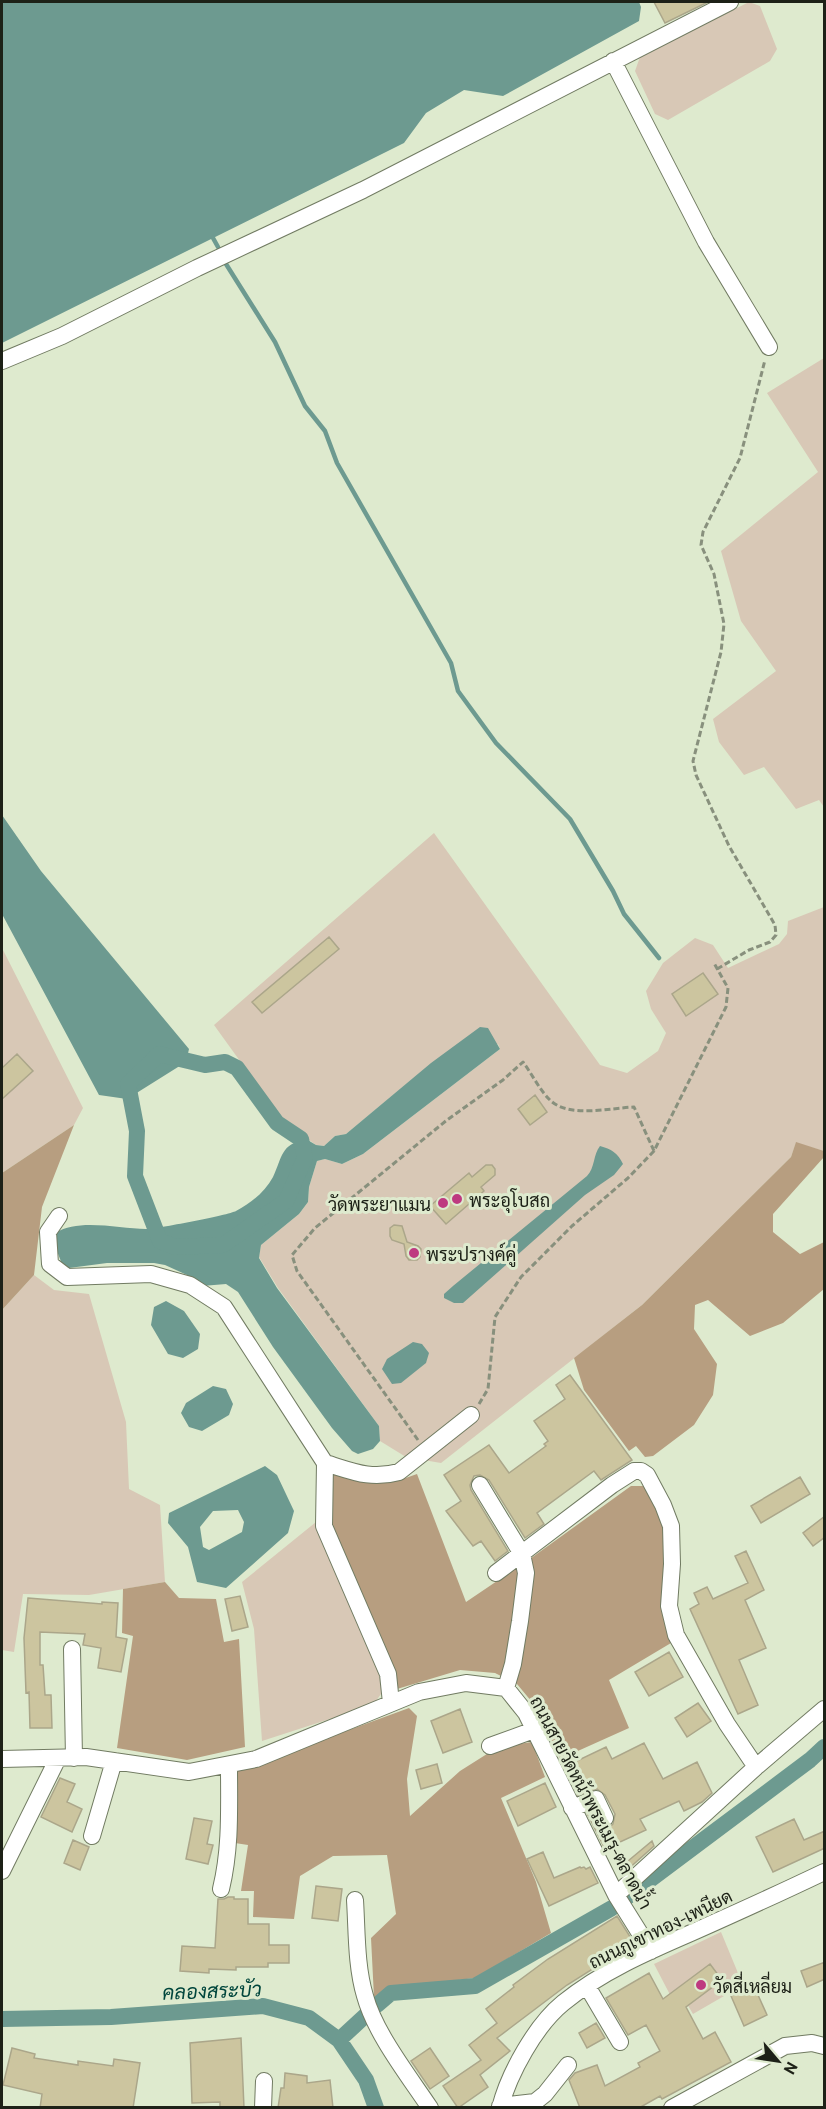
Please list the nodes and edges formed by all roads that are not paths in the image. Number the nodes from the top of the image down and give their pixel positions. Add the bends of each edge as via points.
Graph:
1 (729, 2) edge
2 (613, 61) junction
3 (769, 347) road end
4 (2, 361) edge
5 (59, 1216) dead end
6 (471, 1415) road end
7 (325, 1463) junction
8 (480, 1485) dead end
9 (522, 1554) junction
10 (496, 1573) dead end
11 (72, 1649) dead end
12 (506, 1688) junction
13 (391, 1702) junction
14 (825, 1709) edge
15 (534, 1730) junction
16 (490, 1746) dead end
17 (66, 1758) junction
18 (2, 1759) edge
19 (114, 1761) junction
20 (228, 1766) junction
21 (756, 1767) junction
22 (572, 1808) junction
23 (605, 1818) dead end
24 (92, 1836) dead end
25 (2, 1871) edge
26 (825, 1872) edge
27 (221, 1889) dead end
28 (616, 1895) junction
29 (355, 1900) dead end
30 (651, 1951) junction
31 (587, 1986) junction
32 (620, 2042) dead end
33 (825, 2046) edge
34 (568, 2065) dead end
35 (264, 2081) dead end
36 (500, 2107) edge
37 (264, 2108) edge
38 (430, 2108) edge
39 (672, 2108) edge

1 - 2 street
2 - 3 street via 706,242
2 - 4 street via 363,190 62,336
5 - 7 street via 48,1232 50,1264 67,1276 151,1274 190,1285 224,1307
6 - 7 street via 399,1472 369,1476
7 - 13 street via 324,1526 388,1674
8 - 9 street
9 - 10 street
9 - 12 street via 526,1573 522,1609
9 - 21 street via 612,1485 634,1471 647,1474 671,1526 669,1606 676,1635
11 - 17 street
12 - 13 street, ถนนสายวัดหน้าพระเมรุ-ตลาดน้ำ via 466,1683
12 - 15 street, ถนนสายวัดหน้าพระเมรุ-ตลาดน้ำ
13 - 20 street, ถนนสายวัดหน้าพระเมรุ-ตลาดน้ำ via 256,1759
14 - 21 street
15 - 16 street
15 - 22 street, ถนนสายวัดหน้าพระเมรุ-ตลาดน้ำ
17 - 18 street, ถนนสายวัดหน้าพระเมรุ-ตลาดน้ำ
17 - 19 street, ถนนสายวัดหน้าพระเมรุ-ตลาดน้ำ
17 - 25 street
19 - 20 street, ถนนสายวัดหน้าพระเมรุ-ตลาดน้ำ via 189,1772
19 - 24 street
20 - 27 street via 229,1845
21 - 28 street
22 - 23 street via 596,1799
22 - 28 street, ถนนสายวัดหน้าพระเมรุ-ตลาดน้ำ
26 - 30 street, ถนนภูเขาทอง-เพนียด
28 - 30 street, ถนนสายวัดหน้าพระเมรุ-ตลาดน้ำ
29 - 38 street via 365,1997 374,2021
30 - 31 street, ถนนภูเขาทอง-เพนียด
31 - 32 street
31 - 36 street, ถนนภูเขาทอง-เพนียด via 563,2003 540,2028
33 - 39 street via 785,2046
34 - 36 street via 535,2102
35 - 37 street

